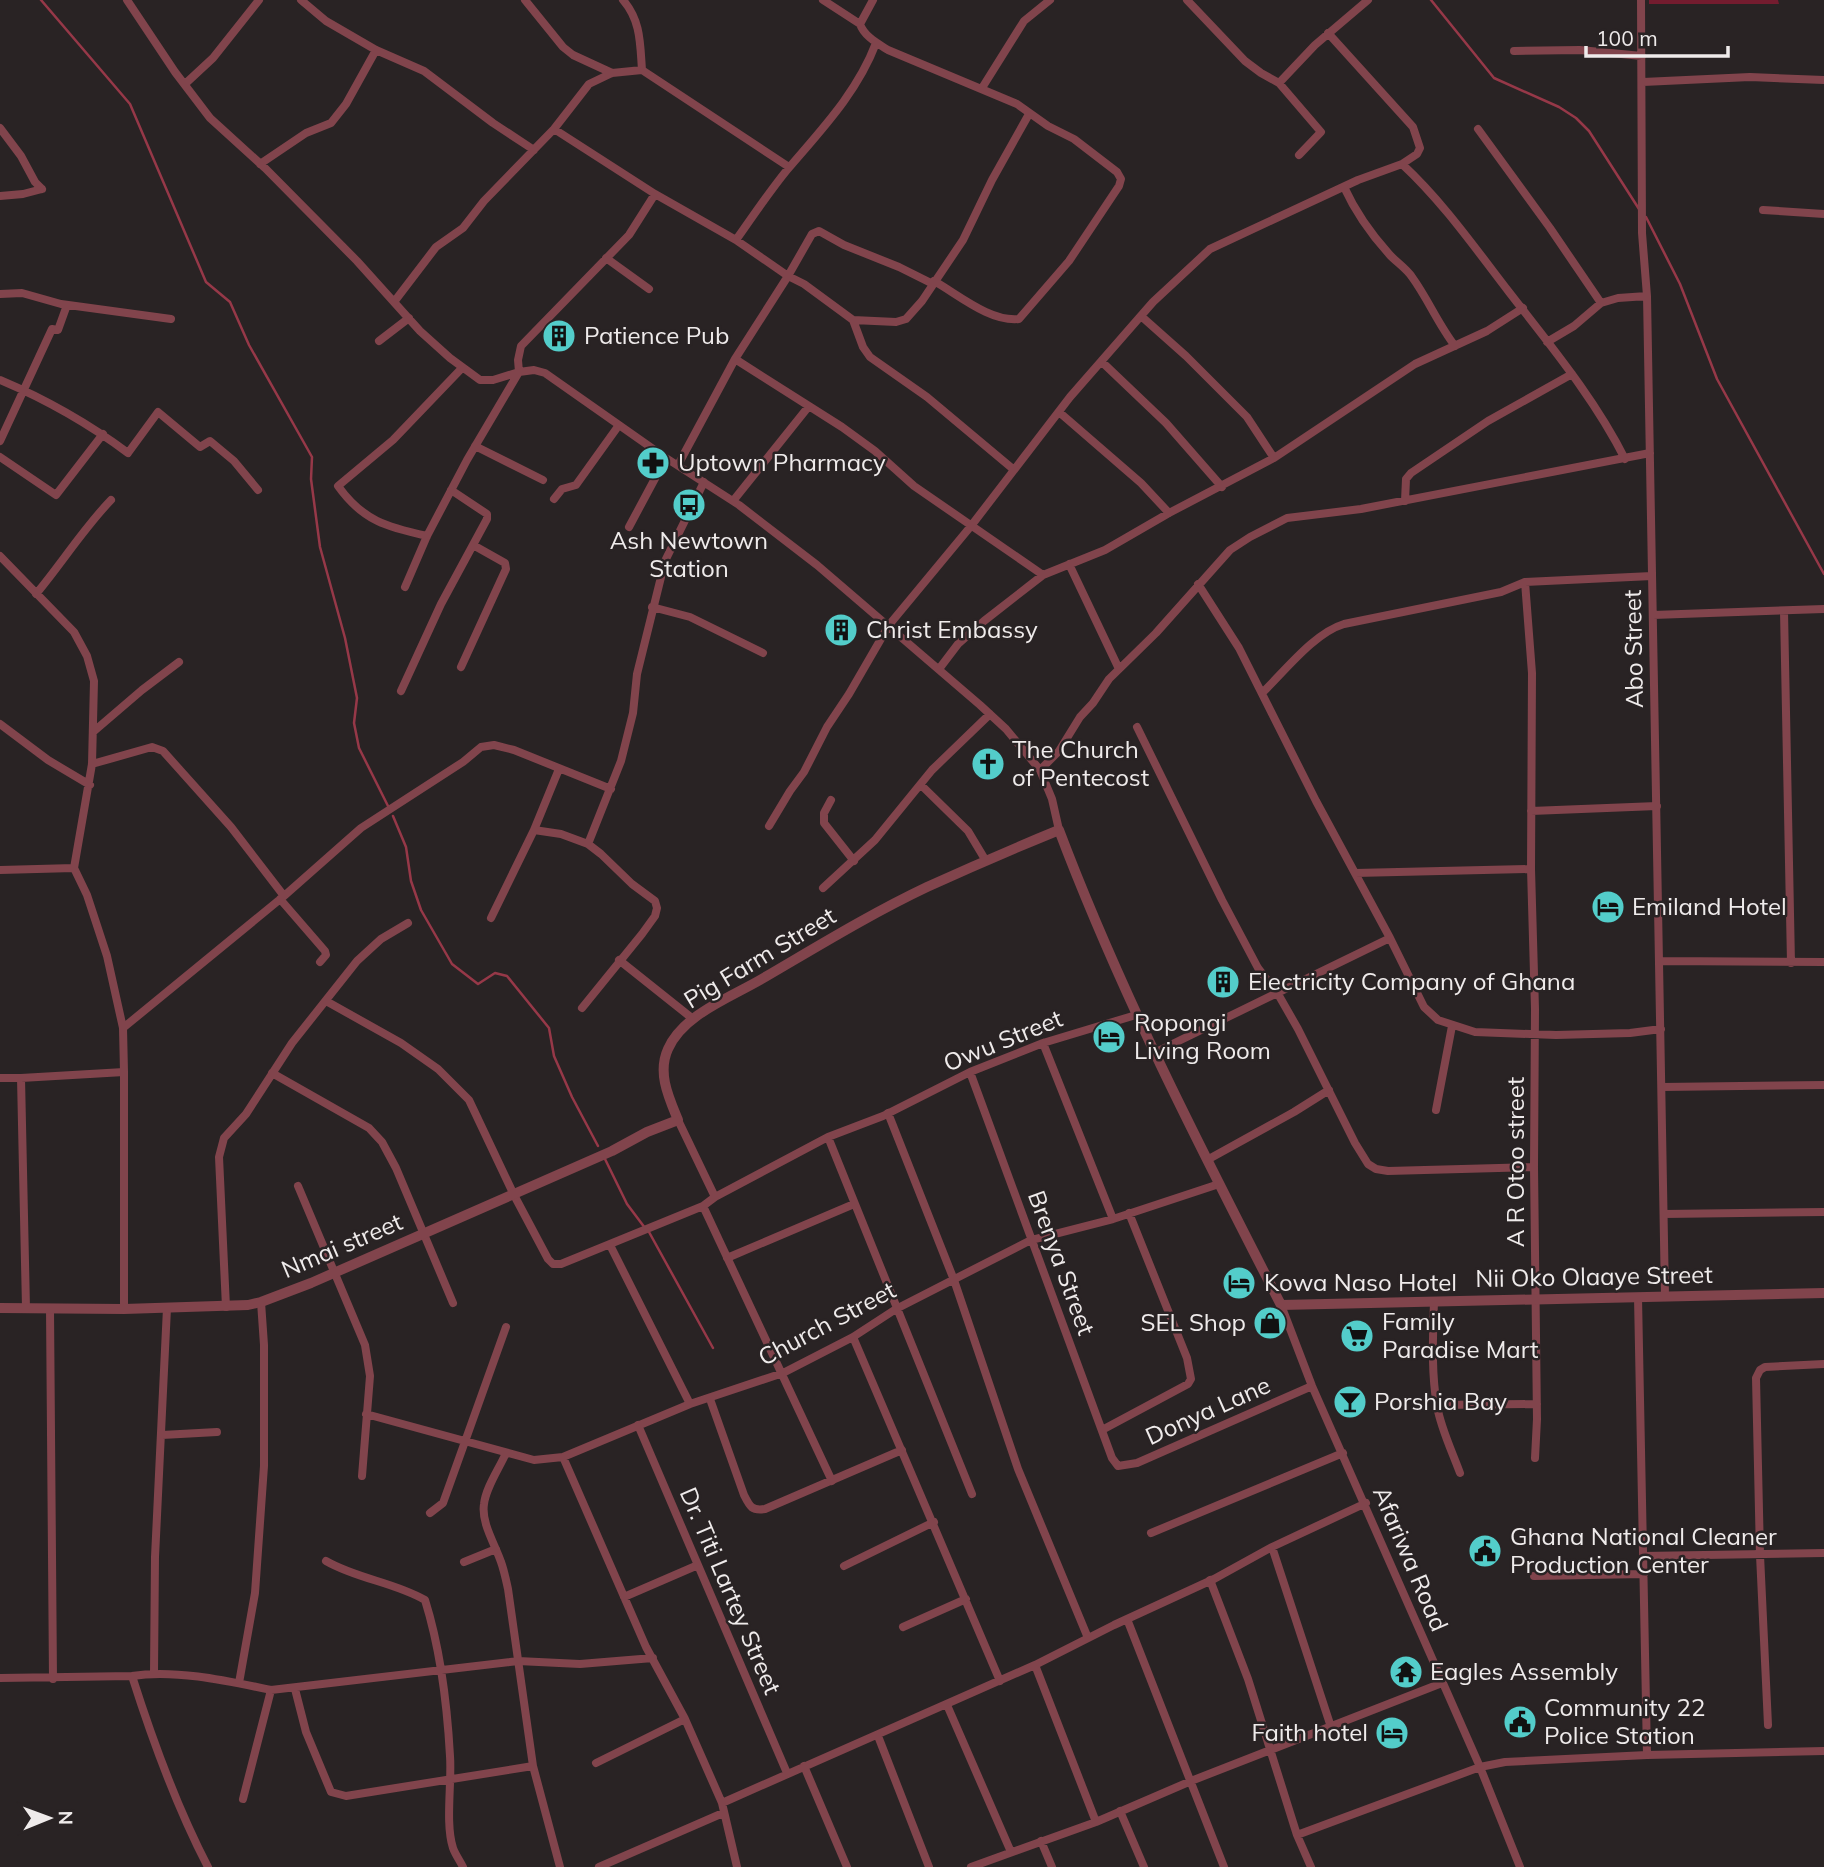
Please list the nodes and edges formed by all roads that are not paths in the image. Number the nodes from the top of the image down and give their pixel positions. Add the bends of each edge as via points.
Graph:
1 (127, 0) edge
2 (260, 0) edge
3 (301, 0) edge
4 (525, 0) edge
5 (623, 0) edge
6 (823, 0) edge
7 (873, 0) edge
8 (1050, 0) edge
9 (1187, 0) edge
10 (1368, 0) edge
11 (1641, 0) edge
12 (860, 24) junction
13 (1328, 33) junction
14 (876, 43) junction
15 (376, 50) junction
16 (1514, 51) dead end
17 (1642, 56) junction
18 (642, 70) junction
19 (612, 73) junction
20 (1824, 80) edge
21 (1643, 82) junction
22 (1279, 83) junction
23 (184, 84) junction
24 (982, 88) junction
25 (1028, 114) junction
26 (0, 128) edge
27 (554, 129) junction
28 (1478, 129) dead end
29 (534, 150) junction
30 (1299, 155) dead end
31 (260, 164) junction
32 (1402, 164) junction
33 (789, 167) junction
34 (1344, 187) junction
35 (655, 194) junction
36 (0, 196) edge
37 (1763, 210) dead end
38 (1824, 214) edge
39 (736, 240) junction
40 (606, 258) junction
41 (788, 276) junction
42 (933, 282) junction
43 (649, 289) dead end
44 (0, 294) edge
45 (1647, 296) junction
46 (394, 302) junction
47 (1601, 303) junction
48 (67, 305) junction
49 (1523, 308) junction
50 (1140, 316) junction
51 (409, 318) junction
52 (171, 319) dead end
53 (853, 320) junction
54 (379, 341) dead end
55 (1547, 342) junction
56 (1455, 346) junction
57 (735, 359) junction
58 (1102, 362) junction
59 (462, 368) junction
60 (519, 372) junction
61 (1572, 374) junction
62 (0, 380) edge
63 (24, 390) junction
64 (809, 407) junction
65 (1059, 412) junction
66 (619, 425) junction
67 (103, 434) junction
68 (0, 441) edge
69 (475, 446) junction
70 (1650, 453) junction
71 (0, 457) edge
72 (666, 458) junction
73 (1274, 458) junction
74 (1625, 459) junction
75 (678, 466) junction
76 (1013, 469) junction
77 (543, 480) dead end
78 (704, 482) junction
79 (1222, 487) junction
80 (258, 490) dead end
81 (451, 490) junction
82 (554, 499) dead end
83 (111, 500) dead end
84 (733, 501) junction
85 (1405, 501) junction
86 (1168, 513) junction
87 (971, 526) junction
88 (629, 527) dead end
89 (427, 536) junction
90 (473, 545) junction
91 (0, 556) edge
92 (1069, 564) junction
93 (1042, 575) junction
94 (1652, 576) junction
95 (1525, 582) junction
96 (1198, 584) junction
97 (405, 587) dead end
98 (36, 594) junction
99 (652, 607) junction
100 (1824, 609) edge
101 (1784, 611) junction
102 (1653, 615) junction
103 (889, 625) junction
104 (763, 653) dead end
105 (179, 663) dead end
106 (461, 667) dead end
107 (939, 669) junction
108 (1119, 669) junction
109 (401, 691) dead end
110 (1262, 693) junction
111 (990, 714) junction
112 (0, 724) edge
113 (1137, 727) dead end
114 (93, 732) junction
115 (92, 764) junction
116 (559, 769) junction
117 (1040, 770) junction
118 (90, 785) junction
119 (921, 785) junction
120 (611, 789) junction
121 (831, 800) dead end
122 (1657, 806) junction
123 (1531, 811) junction
124 (769, 826) dead end
125 (534, 830) junction
126 (1059, 830) junction
127 (588, 844) junction
128 (854, 861) junction
129 (986, 861) junction
130 (74, 868) junction
131 (1531, 869) junction
132 (0, 870) edge
133 (1355, 873) junction
134 (823, 888) dead end
135 (282, 897) junction
136 (491, 918) dead end
137 (408, 923) dead end
138 (1390, 937) junction
139 (619, 960) junction
140 (1660, 961) junction
141 (320, 962) dead end
142 (1824, 962) edge
143 (1791, 963) junction
144 (1278, 994) junction
145 (326, 1001) junction
146 (582, 1008) dead end
147 (1136, 1015) junction
148 (693, 1019) junction
149 (1452, 1026) junction
150 (123, 1028) junction
151 (1661, 1029) junction
152 (1535, 1035) junction
153 (1043, 1042) junction
154 (1154, 1053) junction
155 (124, 1072) junction
156 (970, 1072) junction
157 (272, 1073) junction
158 (0, 1078) edge
159 (20, 1078) junction
160 (1824, 1085) edge
161 (1662, 1087) junction
162 (1329, 1090) junction
163 (1436, 1110) dead end
164 (888, 1113) junction
165 (678, 1120) junction
166 (828, 1137) junction
167 (1206, 1160) junction
168 (1534, 1167) junction
169 (1219, 1184) junction
170 (298, 1186) dead end
171 (514, 1195) junction
172 (715, 1197) junction
173 (854, 1204) junction
174 (703, 1206) junction
175 (1824, 1212) edge
176 (1129, 1213) junction
177 (1664, 1214) junction
178 (1113, 1219) junction
179 (423, 1234) junction
180 (1031, 1240) junction
181 (610, 1245) junction
182 (727, 1258) junction
183 (334, 1272) junction
184 (954, 1280) junction
185 (1824, 1293) edge
186 (1665, 1296) junction
187 (1638, 1297) junction
188 (1536, 1299) junction
189 (1434, 1301) junction
190 (261, 1303) junction
191 (453, 1303) dead end
192 (1281, 1304) junction
193 (226, 1307) junction
194 (0, 1308) edge
195 (26, 1308) junction
196 (167, 1308) junction
197 (50, 1309) junction
198 (124, 1309) junction
199 (896, 1309) junction
200 (506, 1327) dead end
201 (853, 1337) junction
202 (1824, 1364) edge
203 (783, 1373) junction
204 (1312, 1386) junction
205 (710, 1399) junction
206 (690, 1404) junction
207 (1537, 1404) junction
208 (1437, 1405) junction
209 (366, 1414) junction
210 (639, 1425) junction
211 (1101, 1430) junction
212 (217, 1432) dead end
213 (162, 1435) junction
214 (463, 1441) junction
215 (902, 1450) junction
216 (506, 1453) junction
217 (1343, 1453) junction
218 (563, 1457) junction
219 (1535, 1458) dead end
220 (1118, 1466) joint
221 (1460, 1473) dead end
222 (362, 1476) dead end
223 (832, 1481) junction
224 (972, 1494) dead end
225 (1366, 1503) junction
226 (430, 1513) dead end
227 (934, 1522) junction
228 (1151, 1533) dead end
229 (1272, 1547) junction
230 (496, 1549) junction
231 (1824, 1553) edge
232 (1760, 1555) junction
233 (1643, 1556) junction
234 (326, 1561) dead end
235 (464, 1562) dead end
236 (698, 1565) junction
237 (844, 1566) dead end
238 (1644, 1574) junction
239 (1534, 1576) dead end
240 (1210, 1580) junction
241 (624, 1597) junction
242 (966, 1599) junction
243 (1127, 1619) junction
244 (903, 1627) dead end
245 (1088, 1638) junction
246 (653, 1658) junction
247 (518, 1661) junction
248 (1035, 1665) junction
249 (443, 1670) junction
250 (154, 1672) junction
251 (132, 1676) junction
252 (0, 1678) edge
253 (53, 1679) junction
254 (1000, 1681) junction
255 (1442, 1683) junction
256 (239, 1684) junction
257 (295, 1689) junction
258 (271, 1690) junction
259 (947, 1705) junction
260 (685, 1719) junction
261 (1768, 1725) dead end
262 (1331, 1727) junction
263 (878, 1736) junction
264 (1270, 1751) junction
265 (1824, 1751) edge
266 (1647, 1755) junction
267 (596, 1763) dead end
268 (533, 1766) junction
269 (804, 1766) junction
270 (1480, 1767) junction
271 (787, 1773) junction
272 (452, 1779) junction
273 (1191, 1781) junction
274 (243, 1799) dead end
275 (722, 1803) junction
276 (1120, 1811) junction
277 (723, 1813) junction
278 (1096, 1822) junction
279 (1297, 1835) junction
280 (1041, 1841) junction
281 (1011, 1852) junction
282 (995, 1858) junction
283 (208, 1867) edge
284 (463, 1867) edge
285 (561, 1867) edge
286 (599, 1867) edge
287 (737, 1867) edge
288 (847, 1867) edge
289 (929, 1867) edge
290 (971, 1867) edge
291 (998, 1867) edge
292 (1052, 1867) edge
293 (1144, 1867) edge
294 (1224, 1867) edge
295 (1311, 1867) edge
296 (1520, 1867) edge

1 - 23 street
2 - 23 street via 213,58
3 - 15 street
4 - 19 street via 563,47
5 - 18 street via 640,33
6 - 12 street
7 - 12 street
8 - 24 street via 1024,21
9 - 22 street via 1245,61
10 - 13 street
11 - 17 street, Abo Street
12 - 14 street
13 - 22 street
13 - 32 street via 1413,127 1420,148
14 - 24 street
14 - 33 street via 854,87
15 - 29 street via 424,71
15 - 31 street via 331,123 306,133
16 - 17 street via 1580,50
17 - 21 street, Abo Street
18 - 19 street
18 - 33 street
19 - 27 street via 589,84
20 - 21 street via 1750,77
21 - 45 street, Abo Street via 1642,233
22 - 30 street via 1321,132
23 - 31 street via 210,118
24 - 25 street
25 - 42 street via 963,240
25 - 42 street via 1101,159 1117,172 1119,186 1069,261 1018,319 988,314
26 - 36 street via 42,189
27 - 29 street
27 - 35 street
28 - 47 street
29 - 46 street via 463,228 436,247
31 - 46 street
32 - 34 street
32 - 49 street via 1457,223
33 - 39 street
34 - 50 street via 1210,250
34 - 56 street via 1370,231 1411,275
35 - 39 street
35 - 40 street
37 - 38 street
39 - 41 street
40 - 43 street
40 - 60 street via 521,346
41 - 42 street via 811,234 819,231
41 - 53 street
41 - 57 street
42 - 53 street via 906,319
44 - 48 street via 22,293
45 - 47 street
45 - 70 street, Abo Street
46 - 51 street
47 - 55 street
48 - 52 street
48 - 63 street
49 - 55 street
49 - 56 street
50 - 58 street
50 - 73 street via 1238,408
51 - 54 street
51 - 59 street
53 - 76 street via 870,358 927,397
55 - 61 street
56 - 73 street via 1415,364
57 - 64 street
57 - 75 street
58 - 65 street
58 - 79 street via 1166,423
59 - 60 street via 480,380
59 - 89 street via 393,440 338,486 379,524
60 - 66 street via 545,373
60 - 69 street
61 - 74 street
61 - 85 street via 1488,421 1411,473 1406,479
62 - 63 street
63 - 67 street
63 - 68 street
64 - 84 street
64 - 87 street via 876,451 914,486
65 - 76 street
65 - 86 street
66 - 72 street
66 - 82 street via 576,485 562,489
67 - 71 street via 56,495
67 - 80 street via 128,453 158,412 200,447 210,440
69 - 77 street
69 - 81 street
70 - 74 street
70 - 94 street, Abo Street
72 - 75 street
72 - 88 street
73 - 79 street
74 - 85 street
75 - 78 street
76 - 87 street
78 - 84 street
78 - 99 street via 665,561
79 - 86 street
81 - 89 street
81 - 90 street via 487,514
83 - 98 street
84 - 103 street
85 - 96 street via 1287,518 1230,550
86 - 92 street via 1105,550
87 - 93 street
87 - 103 street
89 - 97 street
90 - 106 street via 505,562 506,569
90 - 109 street
91 - 98 street
92 - 93 street
92 - 108 street
93 - 107 street via 958,644
94 - 95 street
94 - 102 street, Abo Street
95 - 110 street via 1501,592 1335,627
95 - 123 street, A R Otoo street via 1532,673
96 - 108 street
96 - 110 street
98 - 114 street via 74,632 88,656 94,681
99 - 104 street via 699,621
99 - 120 street via 633,713
100 - 101 street
101 - 102 street
101 - 143 street
102 - 122 street, Abo Street
103 - 107 street
103 - 124 street
105 - 114 street
107 - 111 street
108 - 117 street
110 - 133 street
111 - 117 street
111 - 119 street
112 - 118 street
113 - 144 street via 1258,968
114 - 115 street
115 - 118 street
115 - 135 street via 152,747 163,751 231,827
116 - 120 street
116 - 125 street
116 - 135 street via 514,750 481,747 361,828
117 - 126 street
118 - 130 street
119 - 128 street
119 - 129 street via 968,831
120 - 127 street
121 - 128 street via 824,823
122 - 123 street
122 - 140 street, Abo Street
123 - 131 street, A R Otoo street
125 - 127 street
125 - 136 street
126 - 129 street, Pig Farm Street
126 - 147 street
127 - 139 street via 655,901 657,908
128 - 134 street
129 - 148 street, Pig Farm Street via 856,925
130 - 132 street
130 - 150 street via 107,956
131 - 133 street
131 - 152 street, A R Otoo street
133 - 138 street
135 - 141 street via 325,951
135 - 150 street
137 - 145 street via 365,954
138 - 144 street
138 - 149 street via 1424,1007
139 - 146 street
139 - 148 street
140 - 143 street
140 - 151 street, Abo Street
142 - 143 street
144 - 154 street
144 - 162 street
145 - 157 street
145 - 171 street via 401,1043 438,1069 469,1100
147 - 153 street, Owu Street
147 - 154 street
148 - 165 street, Pig Farm Street via 675,1036 663,1070
149 - 152 street
149 - 163 street
150 - 155 street
151 - 152 street
151 - 161 street, Abo Street
152 - 168 street, A R Otoo street
153 - 156 street, Owu Street
153 - 178 street
154 - 167 street
155 - 159 street
155 - 198 street
156 - 164 street, Owu Street
156 - 180 street, Brenya Street
157 - 179 street via 369,1128 396,1168
157 - 193 street via 224,1138 219,1157
158 - 159 street
159 - 195 street
160 - 161 street
161 - 177 street, Abo Street
162 - 167 street
162 - 168 street via 1355,1143 1376,1169
164 - 166 street
164 - 184 street
165 - 171 street, Nmai street
165 - 172 street, Pig Farm Street
166 - 172 street
166 - 173 street
167 - 169 street
168 - 188 street, A R Otoo street
169 - 176 street, Church Street
169 - 192 street
170 - 183 street
171 - 179 street, Nmai street
171 - 181 street via 554,1264
172 - 174 street
173 - 182 street
173 - 199 street
174 - 181 street
174 - 182 street
175 - 177 street
176 - 178 street, Church Street
176 - 211 street via 1187,1357 1191,1379
177 - 186 street, Abo Street
178 - 180 street, Church Street
179 - 183 street, Nmai street
179 - 191 street
180 - 184 street, Church Street
180 - 211 street, Brenya Street
181 - 206 street
182 - 203 street
183 - 190 street, Nmai street
183 - 209 street via 365,1345 370,1376
184 - 199 street, Church Street
184 - 245 street via 1018,1469
185 - 186 street, Nii Oko Olaaye Street
186 - 187 street, Nii Oko Olaaye Street
187 - 188 street, Nii Oko Olaaye Street
187 - 233 street
188 - 189 street, Nii Oko Olaaye Street
188 - 207 street, A R Otoo street
189 - 192 street, Nii Oko Olaaye Street
189 - 208 street
190 - 193 street, Nmai street
190 - 256 street via 264,1465 255,1593
192 - 204 street, Afariwa Road
193 - 196 street, Nmai street
194 - 195 street, Nmai street
195 - 197 street, Nmai street
196 - 198 street, Nmai street
196 - 213 street
197 - 198 street, Nmai street
197 - 253 street
199 - 201 street, Church Street
199 - 224 street
200 - 214 street
201 - 203 street, Church Street
201 - 215 street
202 - 232 street via 1765,1367 1756,1378
203 - 205 street, Church Street
203 - 223 street
204 - 217 street, Afariwa Road
204 - 220 street, Donya Lane via 1137,1463
205 - 206 street, Church Street
205 - 223 street via 750,1508 765,1509
206 - 210 street, Church Street
207 - 208 street
207 - 219 street, A R Otoo street
208 - 221 street
209 - 214 street, Church Street
209 - 222 street
210 - 218 street, Church Street
210 - 236 street, Dr. Titi Lartey Street
211 - 220 street, Brenya Street
212 - 213 street
213 - 250 street
214 - 216 street, Church Street
214 - 226 street via 443,1503
215 - 223 street
215 - 227 street
216 - 218 street, Church Street via 534,1460
216 - 230 street via 484,1504
217 - 225 street, Afariwa Road
217 - 228 street
218 - 241 street
225 - 229 street
225 - 255 street, Afariwa Road
227 - 237 street
227 - 242 street
229 - 240 street
229 - 262 street
230 - 235 street
230 - 247 street via 508,1588
231 - 232 street
232 - 233 street
232 - 261 street
233 - 238 street
234 - 249 street via 425,1601
236 - 241 street
236 - 271 street, Dr. Titi Lartey Street
238 - 239 street
238 - 266 street
240 - 243 street
240 - 264 street
241 - 246 street
242 - 244 street
242 - 254 street
243 - 245 street
243 - 273 street
245 - 248 street
246 - 247 street via 580,1664
246 - 260 street
247 - 249 street
247 - 268 street
248 - 254 street
248 - 278 street
249 - 257 street
249 - 272 street
250 - 251 street
250 - 256 street
251 - 253 street
251 - 283 street via 168,1781
252 - 253 street
254 - 259 street
255 - 262 street
255 - 270 street, Afariwa Road
256 - 258 street
257 - 258 street
257 - 272 street via 306,1732 331,1792 345,1796
258 - 274 street
259 - 263 street
259 - 281 street
260 - 267 street
260 - 275 street
262 - 264 street
263 - 269 street
263 - 289 street
264 - 273 street
264 - 279 street
265 - 266 street
266 - 270 street
268 - 272 street
268 - 285 street
269 - 271 street
269 - 288 street
270 - 279 street
270 - 296 street, Afariwa Road
271 - 275 street
272 - 284 street via 450,1833
273 - 276 street
273 - 294 street
275 - 277 street
276 - 278 street
276 - 293 street
277 - 286 street
277 - 287 street
278 - 280 street
279 - 295 street
280 - 281 street
280 - 292 street
281 - 282 street
282 - 290 street
282 - 291 street

